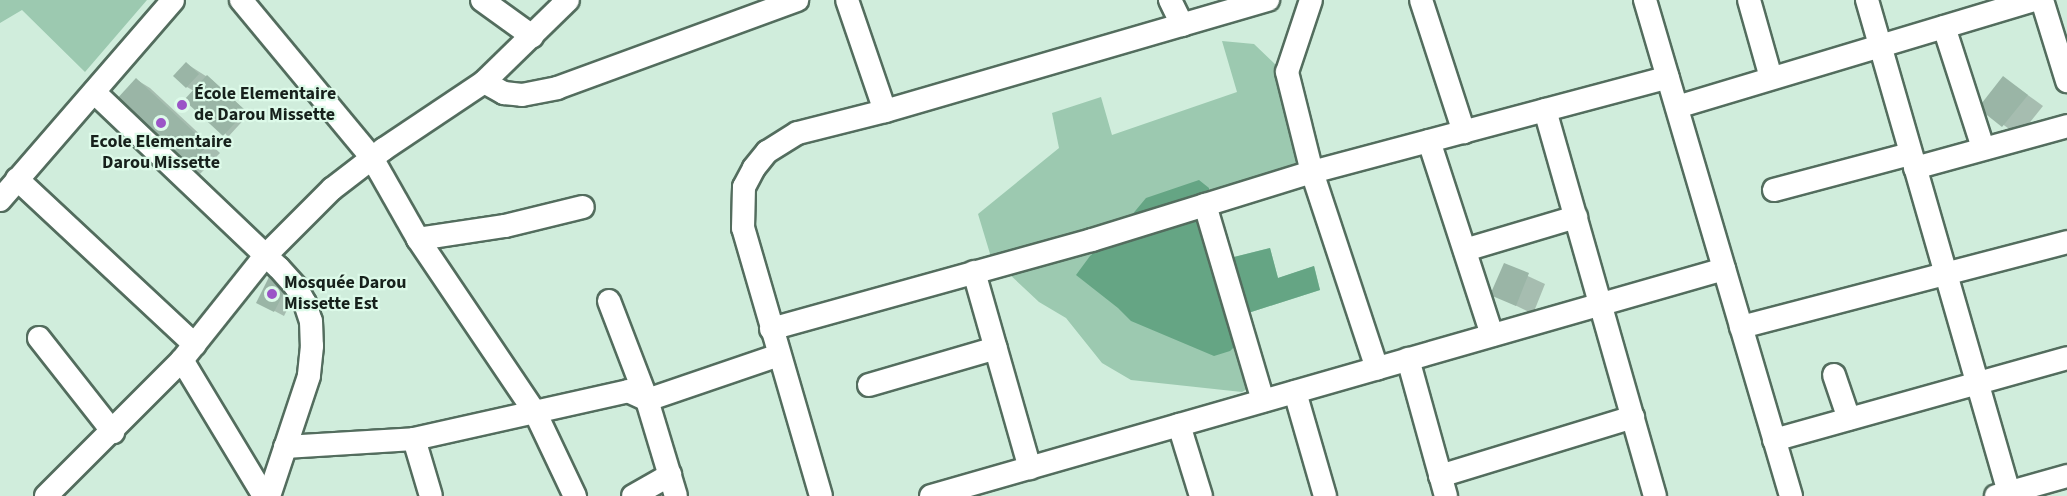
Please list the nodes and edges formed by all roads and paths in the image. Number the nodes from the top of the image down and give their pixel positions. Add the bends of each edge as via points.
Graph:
1 (173, 0) edge
2 (240, 0) edge
3 (482, 0) edge
4 (568, 0) edge
5 (796, 0) edge
6 (847, 0) edge
7 (1170, 0) edge
8 (1268, 0) edge
9 (1311, 0) edge
10 (1421, 0) edge
11 (1645, 0) edge
12 (1749, 0) edge
13 (1867, 0) edge
14 (2033, 0) edge
15 (2042, 0) edge
16 (1988, 6) edge
17 (1182, 25) junction
18 (1944, 27) junction
19 (532, 36) junction
20 (1880, 46) junction
21 (1668, 77) junction
22 (1771, 78) junction
23 (2067, 81) edge
24 (484, 82) junction
25 (94, 92) junction
26 (1677, 107) junction
27 (1545, 110) junction
28 (885, 111) junction
29 (2067, 126) edge
30 (1464, 132) junction
31 (1429, 141) junction
32 (1983, 148) junction
33 (372, 158) junction
34 (1912, 161) junction
35 (1312, 172) junction
36 (17, 180) junction
37 (1774, 190) dead end
38 (0, 200) edge
39 (1205, 205) junction
40 (583, 207) dead end
41 (1576, 217) junction
42 (418, 239) junction
43 (2067, 242) edge
44 (1465, 250) junction
45 (265, 256) junction
46 (1724, 269) junction
47 (1946, 272) junction
48 (974, 273) junction
49 (609, 301) dead end
50 (1601, 304) junction
51 (1741, 327) junction
52 (771, 328) junction
53 (1492, 335) junction
54 (39, 338) dead end
55 (996, 348) junction
56 (188, 352) junction
57 (779, 355) junction
58 (2067, 358) edge
59 (1408, 359) junction
60 (1377, 369) junction
61 (1834, 375) dead end
62 (1977, 383) junction
63 (869, 385) dead end
64 (1295, 392) junction
65 (647, 400) junction
66 (1263, 401) junction
67 (536, 414) junction
68 (1633, 417) junction
69 (1849, 419) junction
70 (1179, 425) junction
71 (113, 432) junction
72 (414, 440) junction
73 (1774, 440) junction
74 (285, 447) junction
75 (1030, 468) junction
76 (2067, 476) edge
77 (673, 486) edge
78 (1443, 486) edge
79 (957, 492) edge
80 (2005, 495) edge
81 (46, 496) edge
82 (264, 496) edge
83 (269, 496) edge
84 (431, 496) edge
85 (575, 496) edge
86 (633, 496) edge
87 (821, 496) edge
88 (931, 496) edge
89 (1200, 496) edge
90 (1325, 496) edge
91 (1655, 496) edge
92 (1791, 496) edge

1 - 25 street
2 - 33 street
3 - 19 street
4 - 19 street
5 - 24 street via 558,88 522,95 504,93
6 - 28 street
7 - 17 street
8 - 17 street
9 - 35 street via 1287,72
10 - 30 street
11 - 21 street
12 - 22 street
13 - 20 street
14 - 16 street
15 - 23 street
16 - 18 street
17 - 28 street
18 - 20 street
18 - 32 street
19 - 24 street
20 - 22 street
20 - 34 street
21 - 26 street
21 - 27 street
22 - 26 street
24 - 33 street
25 - 36 street
25 - 45 street
26 - 46 street
27 - 30 street
27 - 41 street
28 - 52 street via 783,140 767,152 748,177 742,196 743,228
29 - 32 street
30 - 31 street
31 - 35 street
31 - 44 street
32 - 34 street
33 - 42 street
33 - 45 street via 332,189
34 - 37 street
34 - 47 street
35 - 39 street
35 - 60 street
36 - 38 street
36 - 56 street
39 - 48 street
39 - 66 street
40 - 42 street via 505,226
41 - 44 street
41 - 50 street
42 - 67 street
43 - 47 street
44 - 53 street
45 - 56 street
45 - 74 street via 296,287 311,321 309,375
46 - 50 street
46 - 51 street
47 - 51 street
47 - 62 street
48 - 52 street
48 - 55 street
49 - 65 street
50 - 53 street
50 - 68 street
51 - 73 street
52 - 57 street
53 - 59 street
54 - 71 street
55 - 63 street
55 - 75 street
56 - 71 street
56 - 82 street
57 - 65 street
57 - 87 street
58 - 62 street
59 - 60 street
59 - 78 street
60 - 64 street
61 - 69 street
62 - 69 street
62 - 80 street
64 - 66 street
64 - 90 street
65 - 67 street via 628,391
65 - 77 street
66 - 70 street
67 - 72 street
67 - 85 street
68 - 78 street
68 - 91 street
69 - 73 street
70 - 75 street
70 - 89 street
71 - 81 street
72 - 74 street
72 - 84 street
73 - 92 street
74 - 83 street
75 - 79 street
76 - 80 street
77 - 86 street
79 - 88 street

